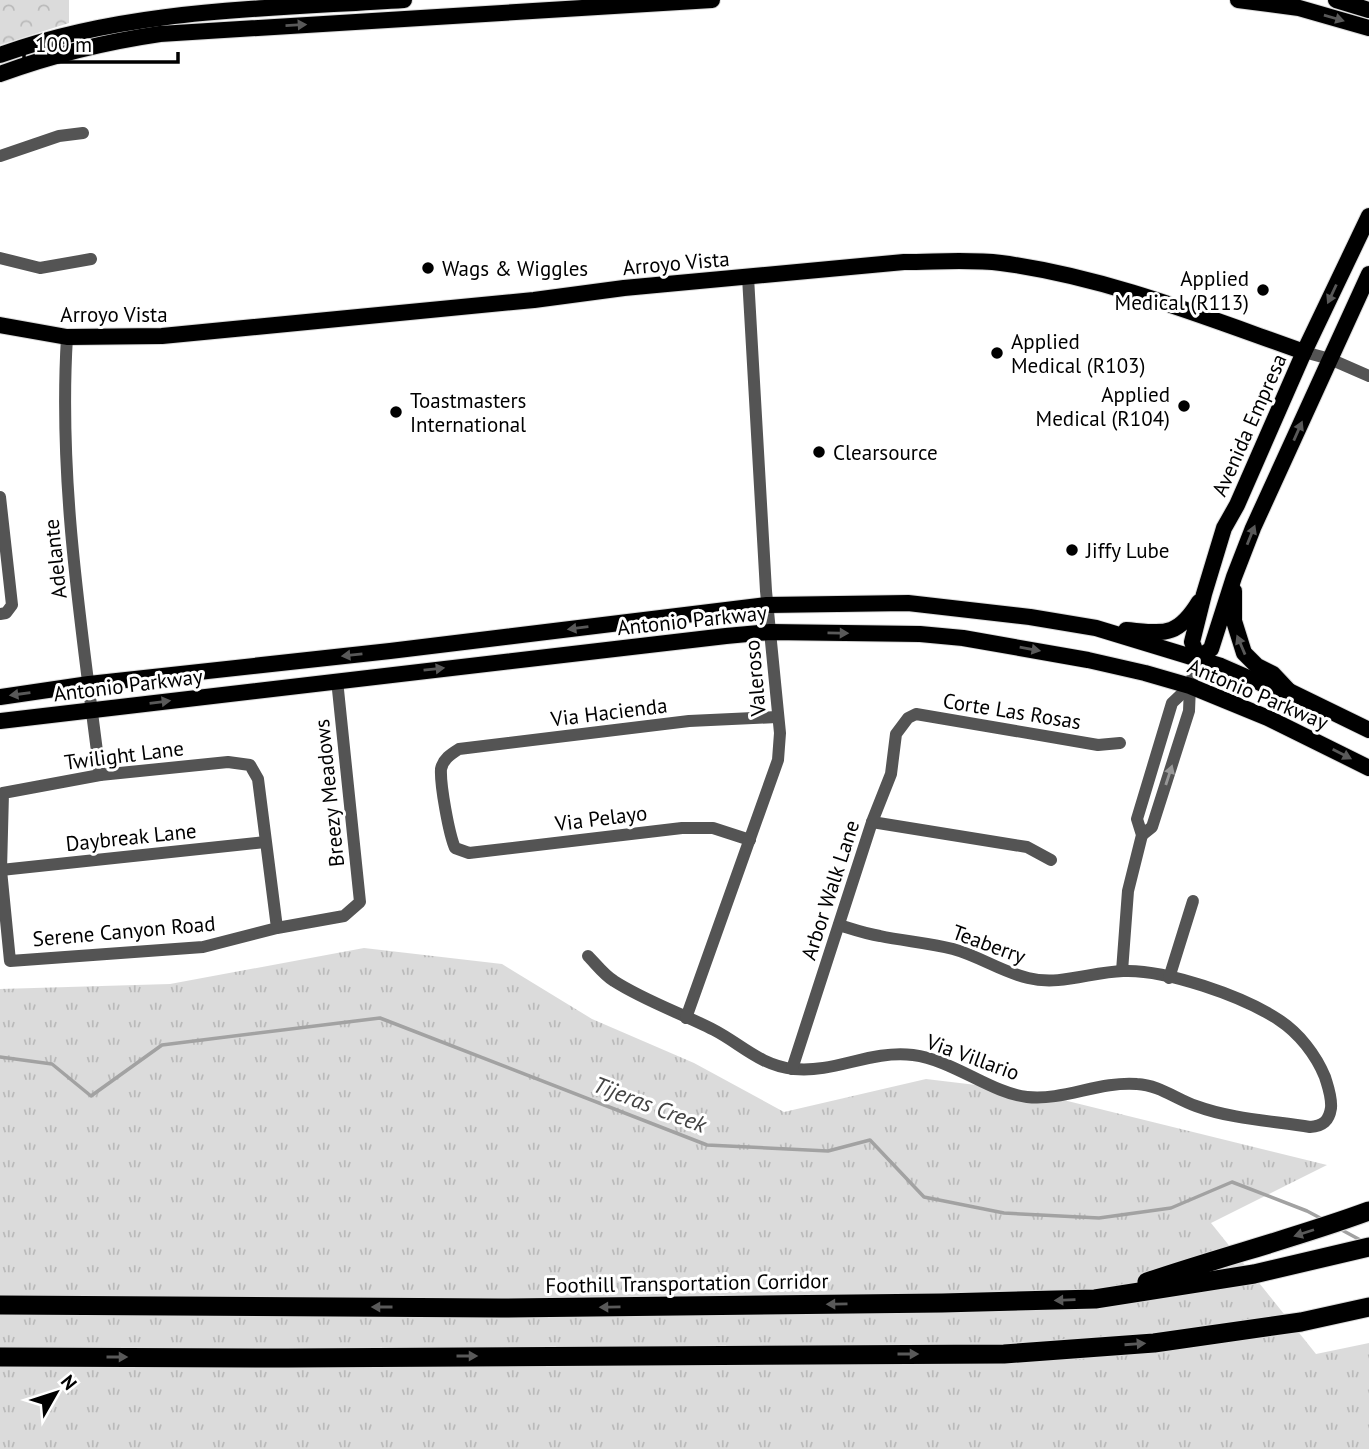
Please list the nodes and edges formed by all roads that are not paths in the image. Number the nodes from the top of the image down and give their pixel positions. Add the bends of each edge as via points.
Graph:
1 (404, 0) edge
2 (712, 0) edge
3 (1238, 0) edge
4 (1336, 0) edge
5 (681, 1) edge
6 (227, 5) edge
7 (1369, 10) edge
8 (228, 29) junction
9 (1369, 29) edge
10 (0, 55) edge
11 (0, 74) edge
12 (83, 133) dead end
13 (0, 156) edge
14 (1369, 216) edge
15 (0, 258) edge
16 (91, 259) dead end
17 (1369, 274) edge
18 (748, 277) junction
19 (0, 325) edge
20 (66, 337) junction
21 (1304, 352) junction
22 (1330, 359) junction
23 (1369, 376) edge
24 (0, 497) edge
25 (1234, 578) junction
26 (1204, 594) junction
27 (767, 605) junction
28 (3, 614) edge
29 (1096, 628) junction
30 (770, 632) junction
31 (1198, 658) junction
32 (337, 680) junction
33 (89, 684) junction
34 (1190, 686) junction
35 (1289, 691) junction
36 (0, 696) edge
37 (92, 710) junction
38 (777, 717) junction
39 (0, 721) edge
40 (902, 724) joint
41 (1369, 730) edge
42 (1120, 743) dead end
43 (1369, 768) edge
44 (100, 775) junction
45 (872, 822) junction
46 (1142, 835) junction
47 (750, 840) junction
48 (265, 842) junction
49 (456, 849) joint
50 (1051, 860) dead end
51 (1, 870) edge
52 (1193, 901) dead end
53 (360, 902) joint
54 (839, 925) junction
55 (277, 928) junction
56 (588, 956) dead end
57 (1122, 971) junction
58 (1169, 978) junction
59 (686, 1018) junction
60 (792, 1069) junction
61 (1326, 1121) joint
62 (1369, 1211) edge
63 (1369, 1247) edge
64 (1095, 1299) junction
65 (0, 1305) edge
66 (1369, 1307) edge
67 (1369, 1313) edge
68 (1301, 1322) junction
69 (0, 1357) edge

1 - 6 main road
2 - 5 main road
3 -> 9 main road via 1299,8
4 - 7 main road
8 -> 5 main road
6 - 8 street
6 - 10 main road via 123,22
8 - 11 main road via 126,39
12 - 13 street via 58,136
14 -> 21 main road, Avenida Empresa
15 - 16 street via 40,268
17 - 22 main road, Avenida Empresa
18 - 20 main road, Arroyo Vista via 200,333
18 - 21 main road, Arroyo Vista via 904,262 998,262 1117,287
18 - 27 street, Valeroso
19 - 20 main road, Arroyo Vista
20 - 33 street, Adelante via 65,461
21 - 22 street
21 - 26 main road, Avenida Empresa via 1224,528
22 - 23 street
25 -> 22 main road, Avenida Empresa
24 - 28 street via 12,605
25 - 31 main road, Avenida Empresa via 1212,649
35 -> 25 main road via 1244,653 1234,621
26 - 29 main road via 1185,623 1167,632
26 - 31 main road, Avenida Empresa via 1192,642
27 - 29 main road, Antonio Parkway via 908,603
27 - 30 street, Valeroso
27 -> 33 main road, Antonio Parkway
29 - 31 main road, Antonio Parkway
32 -> 30 main road, Antonio Parkway
30 -> 34 main road, Antonio Parkway via 963,638 1088,660
30 - 38 street, Valeroso
31 - 34 street, Avenida Empresa
31 - 35 main road, Antonio Parkway
37 -> 32 main road, Antonio Parkway
32 - 53 street, Breezy Meadows
33 -> 36 main road, Antonio Parkway
33 - 37 street, Adelante
34 -> 43 main road, Antonio Parkway
46 -> 34 street, Avenida Empresa via 1153,827 1189,711
34 - 46 street, Avenida Empresa via 1172,703 1137,819
35 - 41 main road, Antonio Parkway
37 - 39 main road, Antonio Parkway
37 - 44 street, Adelante
38 - 47 street, Valeroso via 778,760
38 - 49 street, Via Hacienda via 690,722 459,749 447,756 441,768 449,835
40 - 42 street, Corte Las Rosas via 916,714 1098,745
40 - 45 street, Arbor Walk Lane via 896,734 891,774
44 - 48 street, Twilight Lane via 228,762 250,765 258,779
44 - 51 street, Twilight Lane via 3,793
45 - 50 street via 1027,847
45 - 54 street, Arbor Walk Lane
46 - 57 street, Avenida Empresa via 1128,891
47 - 49 street, Via Pelayo via 713,828 682,828 469,853
47 - 59 street, Valeroso
48 - 51 street, Daybreak Lane
48 - 55 street
51 - 55 street, Serene Canyon Road via 10,961 203,947
52 - 58 street
53 - 55 street, Serene Canyon Road via 344,916
54 - 57 street, Teaberry via 952,948 1029,979 1065,980
54 - 60 street, Arbor Walk Lane
56 - 59 street, Via Villario via 612,980
57 - 58 street, Teaberry
58 - 61 street, Teaberry via 1253,1006 1299,1037 1322,1069 1329,1088 1332,1104
59 - 60 street, Via Villario via 716,1030 768,1063
60 - 61 street, Via Villario via 839,1066 888,1054 914,1055 1026,1097 1139,1084 1215,1112 1310,1127
62 -> 64 highway
63 - 64 highway, Foothill Transportation Corridor via 1254,1274
64 -> 65 highway, Foothill Transportation Corridor via 501,1308
66 - 68 highway
67 - 68 highway
69 -> 68 highway via 1004,1353 1154,1343

